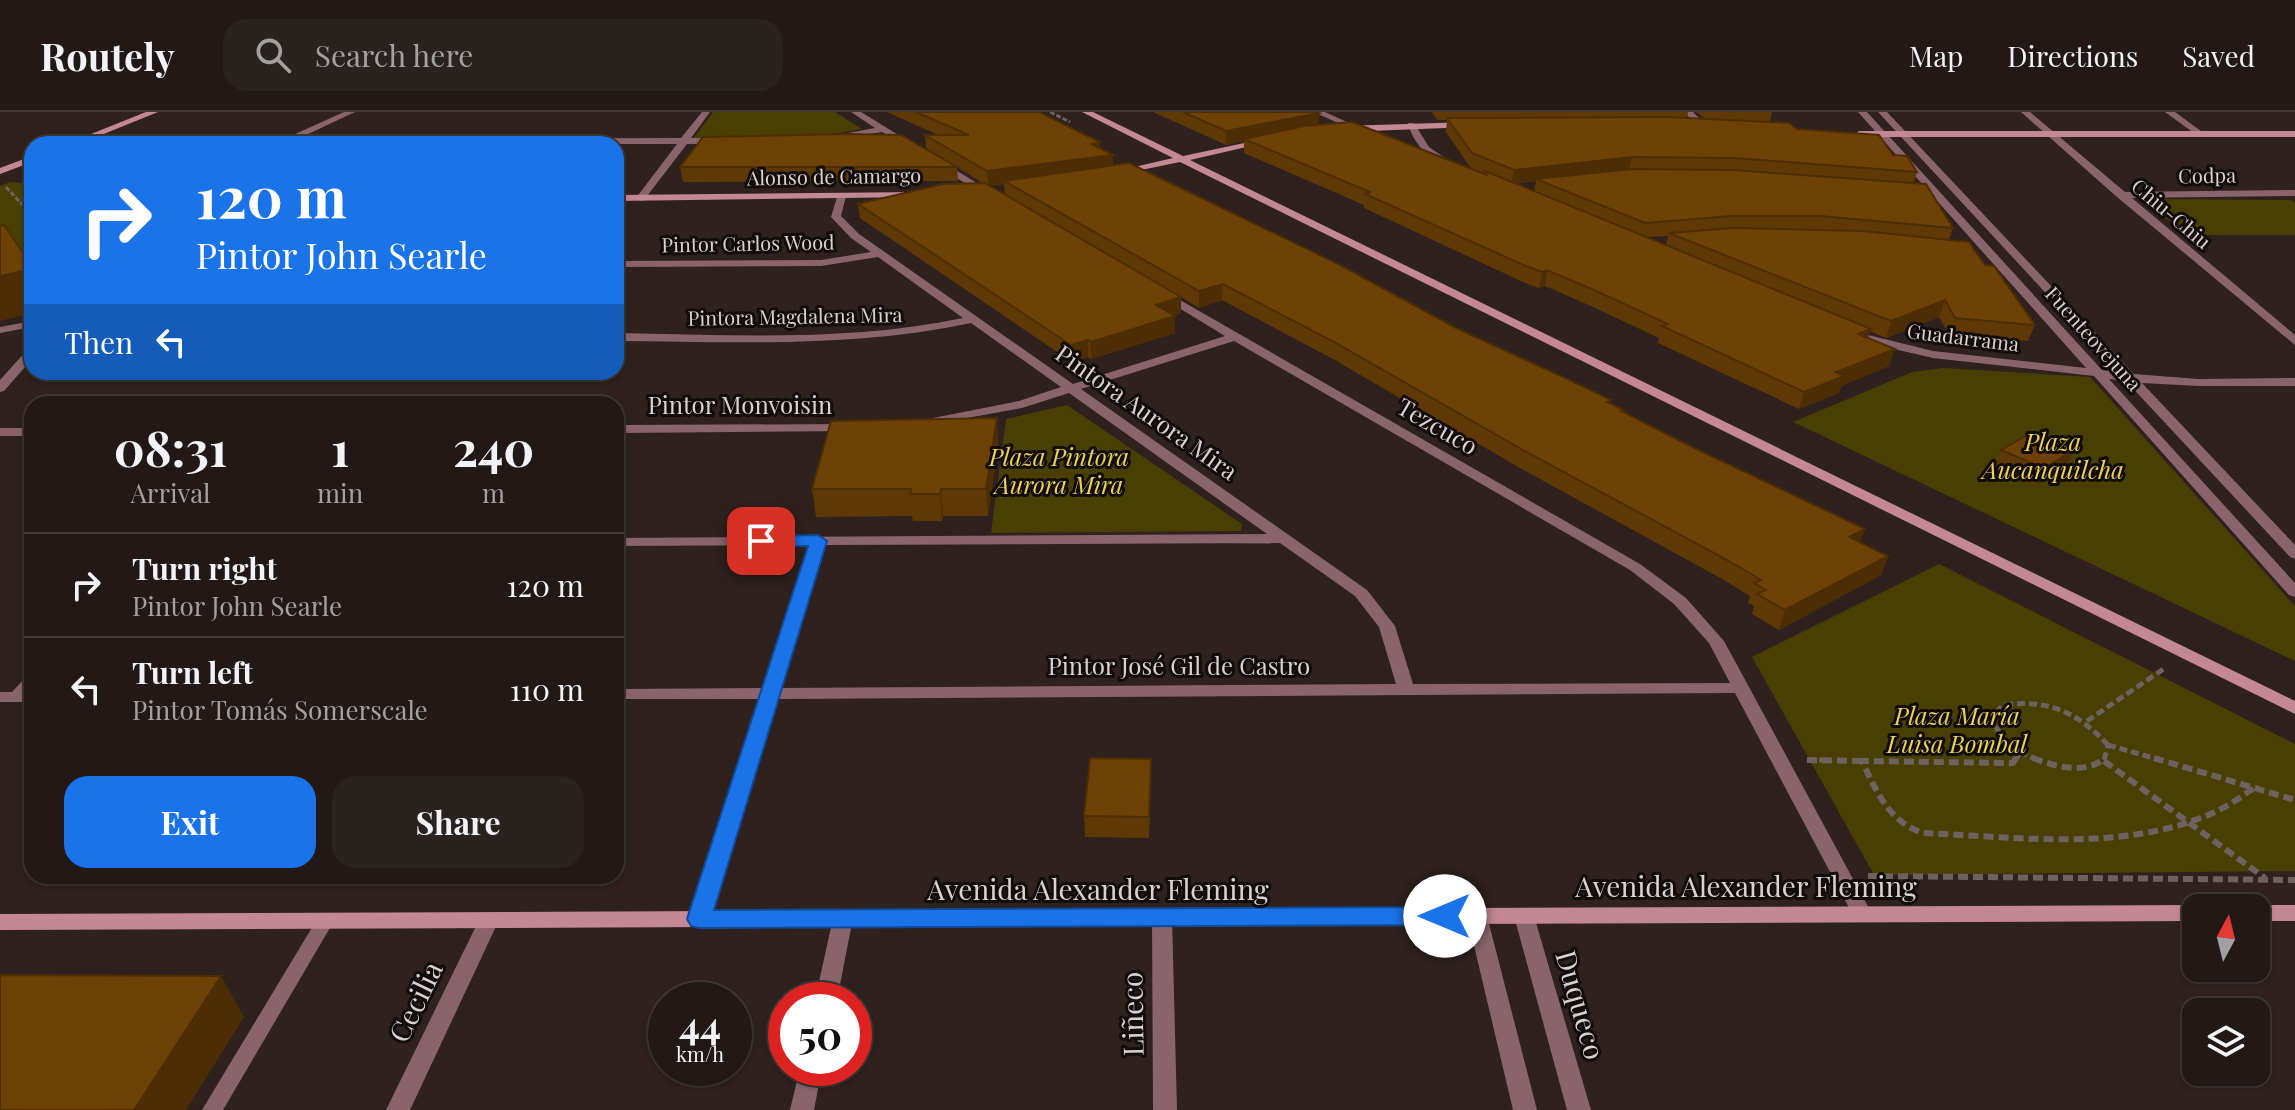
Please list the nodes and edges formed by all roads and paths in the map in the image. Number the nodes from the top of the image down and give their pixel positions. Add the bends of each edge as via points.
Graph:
1 (154, 112) edge
2 (351, 112) edge
3 (706, 112) edge
4 (855, 112) edge
5 (1086, 112) edge
6 (1318, 112) edge
7 (1688, 112) edge
8 (1862, 112) edge
9 (1882, 112) edge
10 (2025, 112) edge
11 (2169, 112) edge
12 (1411, 125) junction
13 (1473, 125) edge
14 (1689, 125) edge
15 (1702, 125) junction
16 (1713, 126) edge
17 (1356, 128) junction
18 (883, 129) junction
19 (1329, 130) edge
20 (1854, 133) edge
21 (2201, 134) junction
22 (2295, 134) edge
23 (1883, 135) junction
24 (92, 136) edge
25 (296, 136) edge
26 (1904, 136) junction
27 (2053, 136) junction
28 (1277, 138) edge
29 (820, 139) edge
30 (624, 141) edge
31 (684, 141) junction
32 (730, 141) edge
33 (1183, 160) junction
34 (24, 162) edge
35 (1462, 170) edge
36 (0, 171) edge
37 (24, 174) edge
38 (1107, 176) edge
39 (2, 184) dead end
40 (1920, 192) edge
41 (928, 194) edge
42 (990, 194) edge
43 (1935, 194) junction
44 (2294, 194) edge
45 (2120, 195) junction
46 (841, 196) junction
47 (1961, 197) junction
48 (624, 198) edge
49 (641, 198) junction
50 (24, 207) edge
51 (24, 251) edge
52 (1974, 252) edge
53 (11, 254) edge
54 (880, 254) junction
55 (1989, 254) junction
56 (624, 264) edge
57 (1153, 288) edge
58 (974, 319) junction
59 (24, 326) edge
60 (0, 330) edge
61 (1854, 334) edge
62 (1236, 336) junction
63 (624, 337) edge
64 (2295, 341) edge
65 (24, 361) edge
66 (2095, 372) junction
67 (2131, 378) junction
68 (2295, 382) edge
69 (0, 388) edge
70 (1073, 388) junction
71 (914, 424) edge
72 (865, 427) edge
73 (624, 429) edge
74 (0, 432) edge
75 (24, 432) edge
76 (1285, 538) junction
77 (818, 541) junction
78 (624, 542) edge
79 (2295, 554) edge
80 (2295, 592) edge
81 (2165, 668) dead end
82 (1742, 688) junction
83 (1406, 690) junction
84 (770, 693) junction
85 (624, 694) edge
86 (2295, 708) edge
87 (2087, 721) junction
88 (2108, 745) junction
89 (2020, 753) junction
90 (1780, 760) junction
91 (1862, 761) junction
92 (2104, 761) junction
93 (2254, 788) junction
94 (2295, 800) edge
95 (2191, 824) junction
96 (1841, 876) junction
97 (2267, 879) junction
98 (2295, 880) edge
99 (2182, 913) edge
100 (2270, 913) edge
101 (2295, 913) edge
102 (1862, 914) junction
103 (1477, 916) junction
104 (1524, 916) junction
105 (1162, 917) junction
106 (843, 918) junction
107 (699, 919) junction
108 (489, 920) junction
109 (325, 921) junction
110 (0, 922) edge
111 (830, 982) edge
112 (807, 1086) edge
113 (212, 1110) edge
114 (398, 1110) edge
115 (802, 1110) edge
116 (1165, 1110) edge
117 (1525, 1110) edge
118 (1579, 1110) edge

1 - 24 main road
2 - 25 street
3 - 31 street
4 - 18 street
5 - 33 main road
6 - 17 street
7 - 15 street
8 - 23 street, Fuenteovejuna
9 - 26 street, Fuenteovejuna
10 - 27 street, Chiu-Chiu
11 - 21 street
12 - 13 main road
12 - 17 main road
12 - 35 street via 1426,149
14 - 15 main road
15 - 16 main road
17 - 19 main road
18 - 29 street
18 - 42 street
20 - 23 main road
21 - 22 main road
21 - 27 main road
23 - 26 main road
23 - 43 street, Fuenteovejuna
26 - 27 main road
26 - 47 street, Fuenteovejuna
27 - 45 street, Chiu-Chiu
28 - 33 main road
30 - 31 street
31 - 32 street
31 - 49 street
33 - 38 main road
33 - 86 main road
34 - 36 main road
36 - 37 main road
39 - 50 path
40 - 43 street
41 - 46 main road, Alonso de Camargo
43 - 47 street
43 - 55 street, Fuenteovejuna
44 - 45 street, Codpa
45 - 64 street, Chiu-Chiu
46 - 49 main road, Alonso de Camargo
46 - 54 street, Pintora Aurora Mira via 836,212 840,223
47 - 67 street, Fuenteovejuna
48 - 49 main road, Alonso de Camargo
51 - 53 path
52 - 55 street
54 - 56 street, Pintor Carlos Wood via 821,263
54 - 58 street, Pintora Aurora Mira
55 - 66 street, Fuenteovejuna
57 - 62 street, Tezcuco
58 - 63 street, Pintora Magdalena Mira via 890,336
58 - 70 street, Pintora Aurora Mira
59 - 60 lane
61 - 66 street, Guadarrama via 1941,357
62 - 70 street
62 - 82 street, Tezcuco via 1659,583 1716,641
65 - 69 street
66 - 67 street, Guadarrama
66 - 80 street, Fuenteovejuna
67 - 68 street, Guadarrama
67 - 79 street, Fuenteovejuna
70 - 71 street via 998,410
70 - 76 street, Pintora Aurora Mira
72 - 73 street, Pintor Monvoisin
74 - 75 street
76 - 77 street
76 - 83 street, Pintora Aurora Mira via 1376,609 1395,644
77 - 78 street
77 - 84 street
81 - 87 path
82 - 83 street, Pintor José Gil de Castro
82 - 90 street, Tezcuco
83 - 84 street, Pintor José Gil de Castro
84 - 85 street, Pintor José Gil de Castro
84 - 107 street
87 - 88 path
87 - 89 path via 2058,707 2027,701 2003,705 1992,717 1995,727
88 - 92 path
88 - 93 path
89 - 91 path via 2013,763
89 - 92 path via 2052,766 2083,769
90 - 91 path
90 - 96 street, Tezcuco
91 - 95 path via 1892,818 1905,829 1923,833 2134,835
92 - 95 path
93 - 94 path
93 - 95 path
95 - 97 path
96 - 97 path
96 - 102 street, Tezcuco
97 - 98 path
99 - 102 main road, Avenida Alexander Fleming
100 - 101 main road
102 - 104 main road, Avenida Alexander Fleming
103 - 104 main road, Avenida Alexander Fleming
103 - 105 main road, Avenida Alexander Fleming
103 - 117 street
104 - 118 street, Duqueco
105 - 106 main road, Avenida Alexander Fleming
105 - 116 street, Liñeco
106 - 107 main road, Avenida Alexander Fleming
106 - 111 street
107 - 108 main road, Avenida Alexander Fleming
108 - 109 main road, Avenida Alexander Fleming
108 - 114 street, Cecilia
109 - 110 main road, Avenida Alexander Fleming
109 - 113 lane
112 - 115 street

